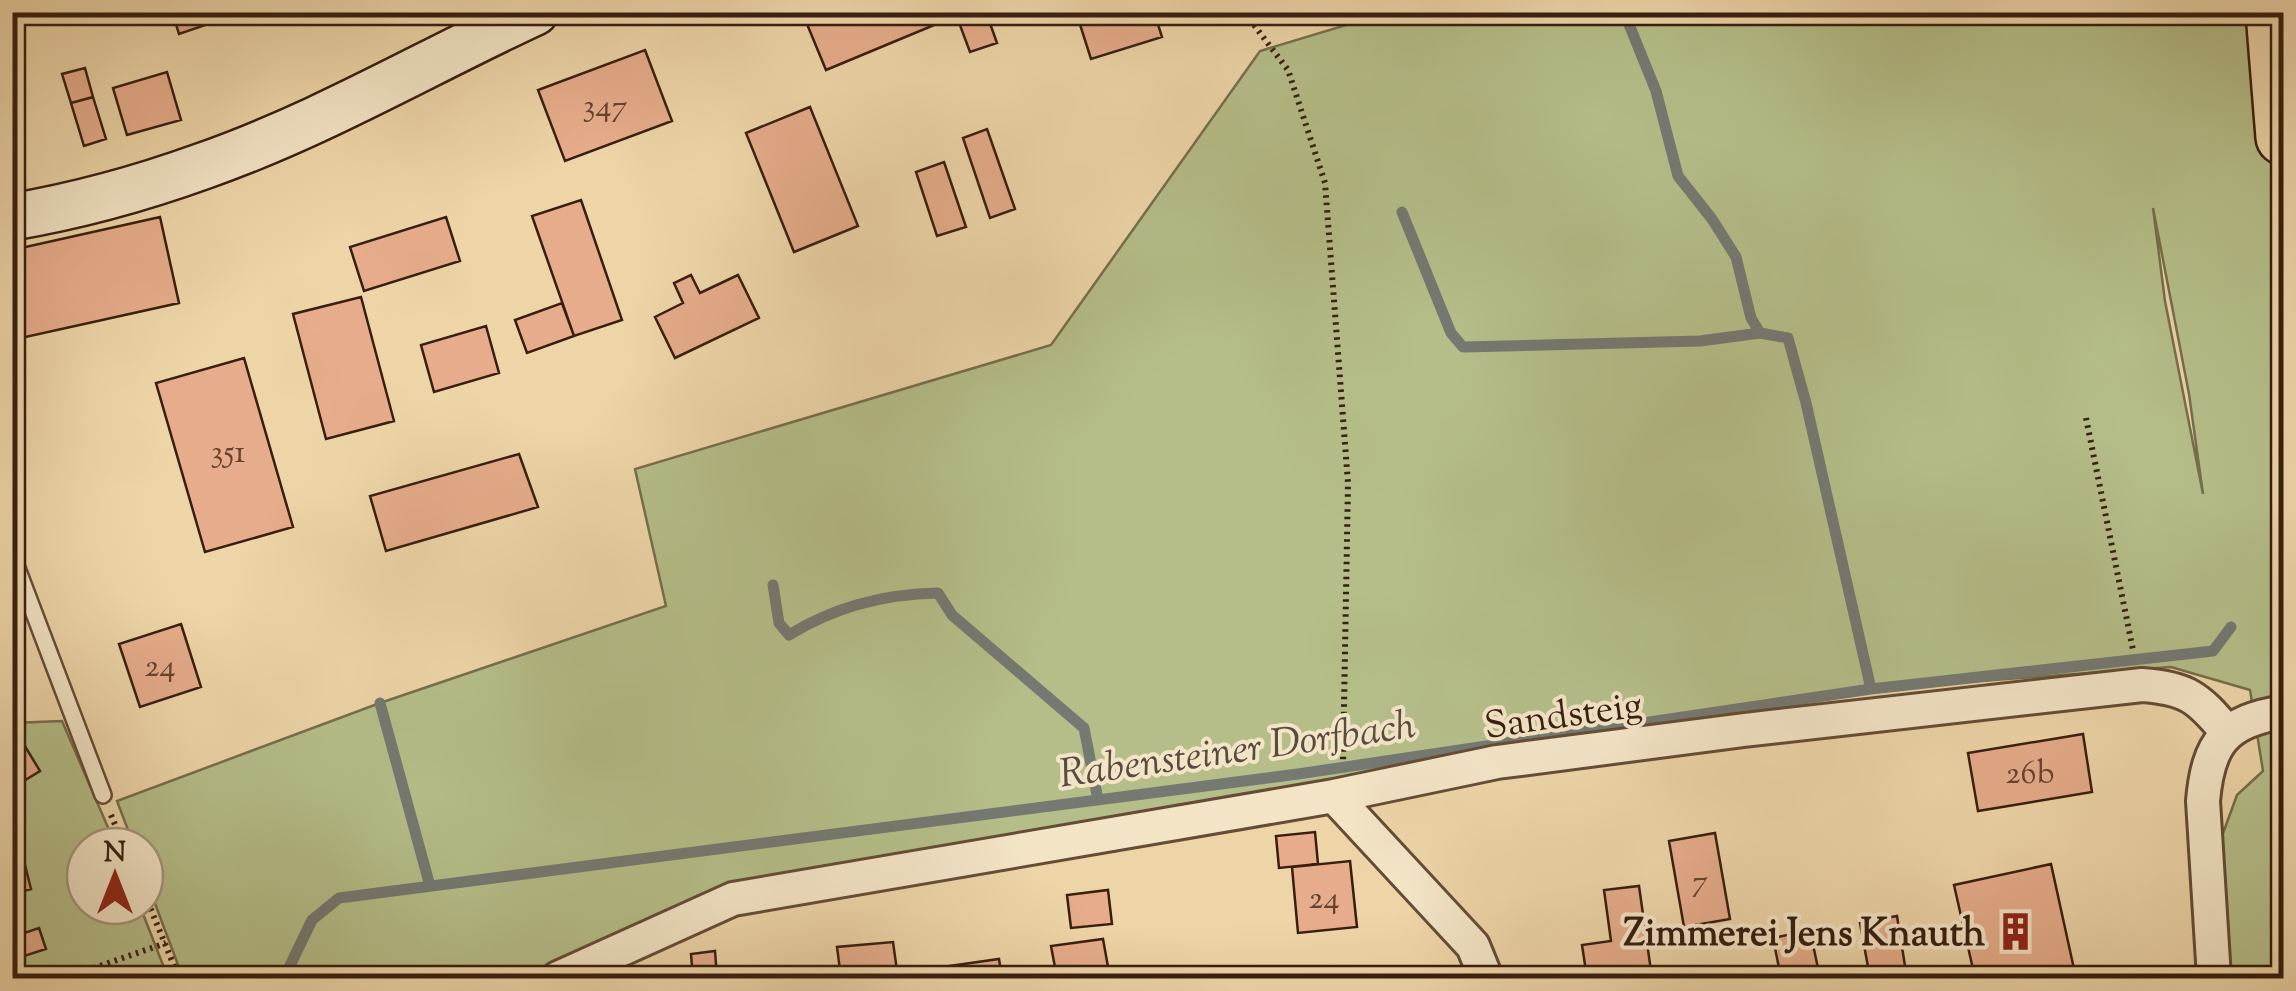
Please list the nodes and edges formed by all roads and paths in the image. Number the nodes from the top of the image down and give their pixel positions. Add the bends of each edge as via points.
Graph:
1 (535, 12) edge
2 (2274, 12) edge
3 (1254, 25) dead end
4 (2284, 137) edge
5 (12, 217) edge
6 (2086, 418) dead end
7 (12, 555) edge
8 (2133, 650) dead end
9 (2284, 712) edge
10 (2226, 732) junction
11 (1342, 756) dead end
12 (103, 795) dead end
13 (1334, 796) junction
14 (158, 926) edge
15 (166, 944) junction
16 (65, 978) edge
17 (179, 978) edge
18 (558, 978) edge
19 (1486, 978) edge
20 (2214, 978) edge

1 - 5 street via 470,34 303,124 204,166
2 - 4 highway
3 - 11 path via 1288,70 1325,184 1348,483
6 - 8 path
7 - 12 lane
9 - 10 street
10 - 13 street, Sandsteig via 2194,696 2172,686 2142,685 1497,762
10 - 20 street via 2212,753 2203,801
13 - 18 street, Sandsteig via 733,900
13 - 19 street via 1473,946
14 - 15 path
15 - 16 path
15 - 17 path

